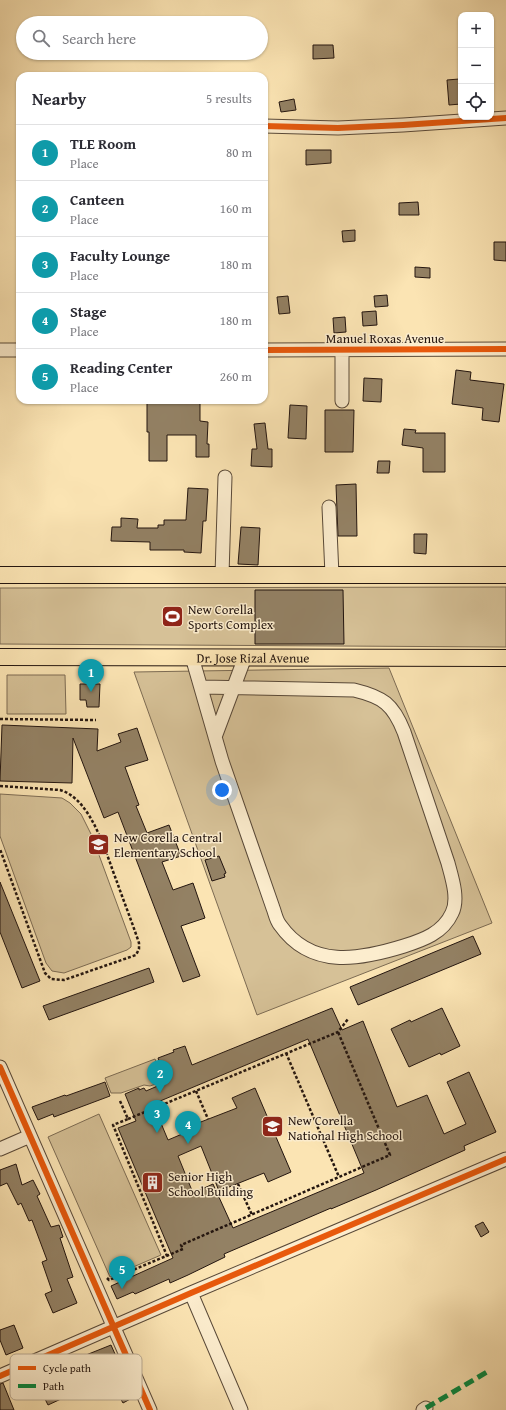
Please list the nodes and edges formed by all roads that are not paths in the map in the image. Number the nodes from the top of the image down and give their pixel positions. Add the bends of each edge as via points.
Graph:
1 (506, 118) edge
2 (268, 126) edge
3 (342, 349) junction
4 (506, 349) edge
5 (0, 350) edge
6 (16, 350) edge
7 (268, 350) edge
8 (342, 401) dead end
9 (225, 477) dead end
10 (329, 507) dead end
11 (0, 575) edge
12 (222, 575) junction
13 (332, 575) junction
14 (506, 575) edge
15 (0, 657) edge
16 (192, 657) junction
17 (245, 657) junction
18 (506, 658) edge
19 (201, 687) junction
20 (234, 688) junction
21 (215, 737) junction
22 (0, 1067) edge
23 (30, 1136) junction
24 (0, 1149) edge
25 (506, 1159) edge
26 (191, 1293) junction
27 (114, 1327) junction
28 (51, 1354) edge
29 (126, 1354) edge
30 (10, 1372) edge
31 (0, 1376) edge
32 (142, 1392) edge
33 (150, 1410) edge
34 (241, 1410) edge

1 - 2 street via 338,128
3 - 4 street, Manuel Roxas Avenue
3 - 7 street, Manuel Roxas Avenue
3 - 8 street
5 - 6 street
9 - 12 street
10 - 13 street
11 - 12 main road
12 - 13 main road
13 - 14 main road
15 - 16 main road, Dr. Jose Rizal Avenue
16 - 17 main road, Dr. Jose Rizal Avenue
16 - 19 street
17 - 18 main road, Dr. Jose Rizal Avenue
17 - 20 street
19 - 20 street
19 - 21 street
20 - 21 street
20 - 21 street via 354,690 381,699 392,708 404,732 453,881 455,898 453,912 447,924 435,933 414,942 355,958 329,957 310,951 291,938 279,924 272,908
22 - 23 street
23 - 24 street
23 - 27 street
25 - 26 street
26 - 27 street
26 - 34 street
27 - 28 street
27 - 29 street
30 - 31 street
32 - 33 street

